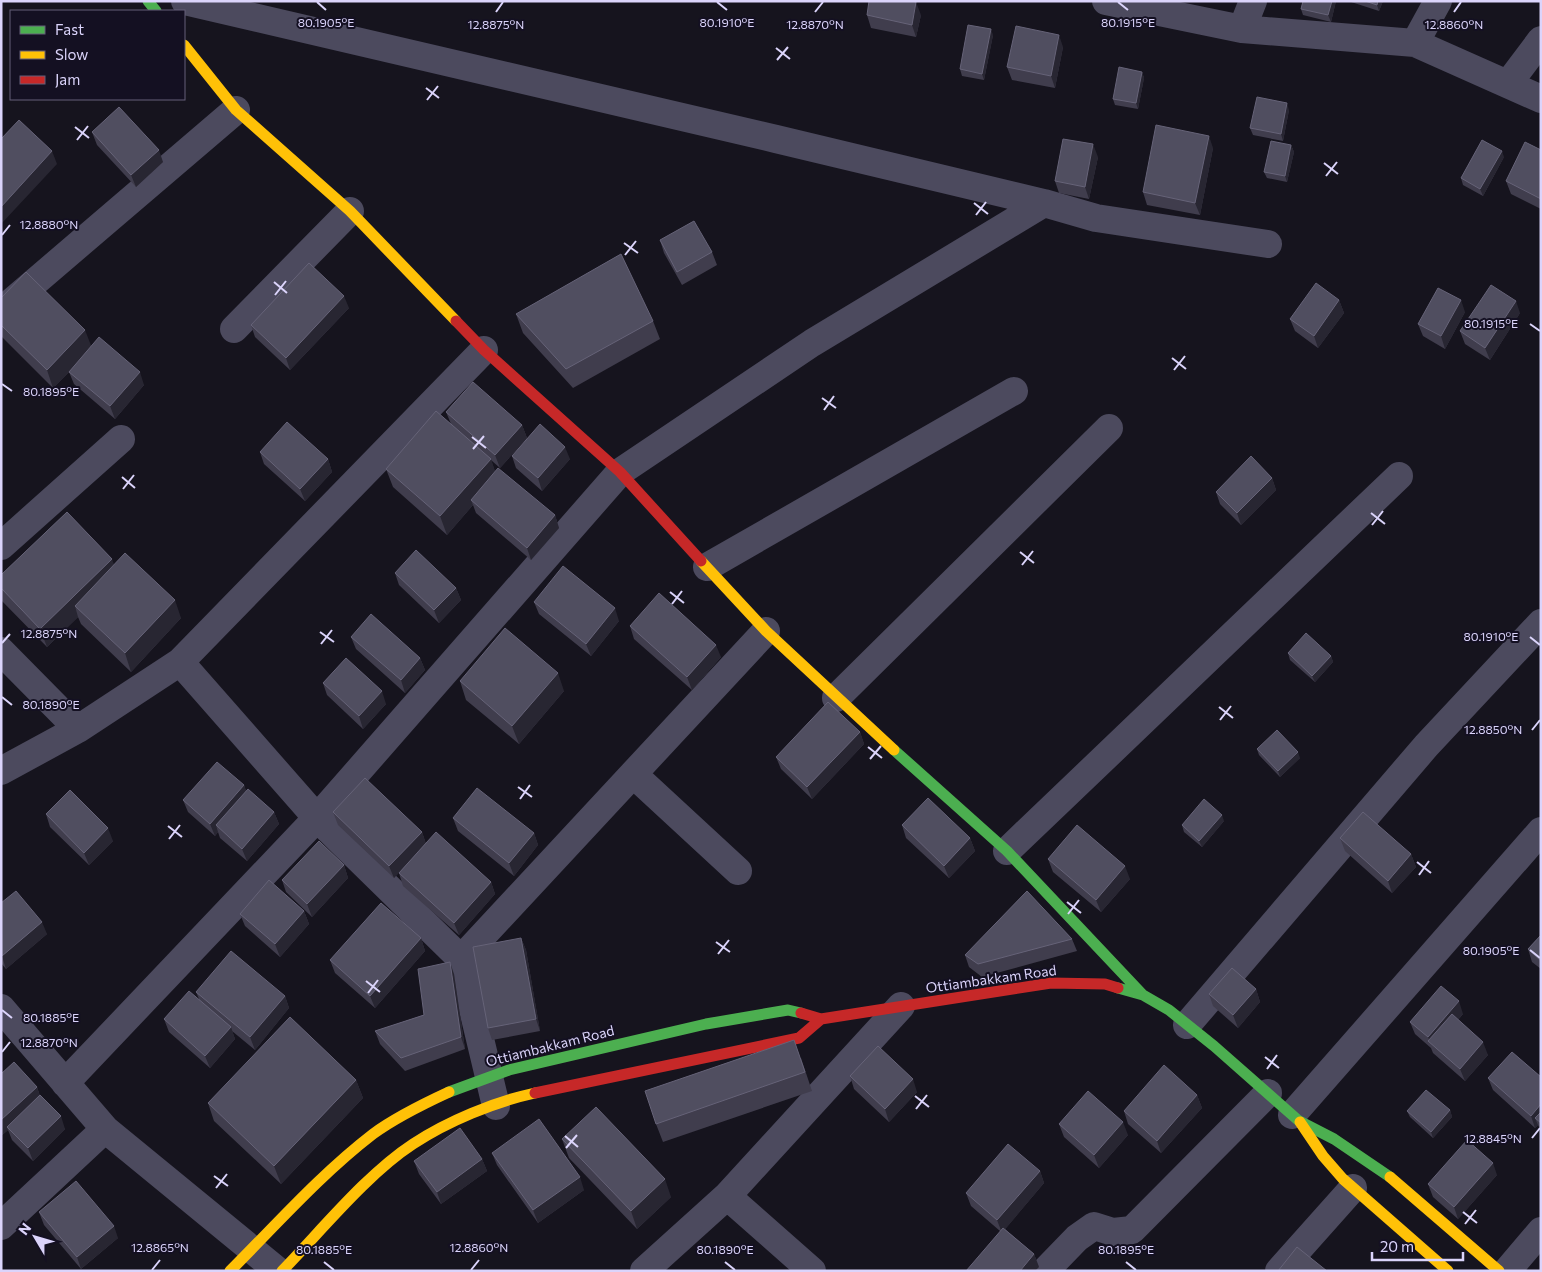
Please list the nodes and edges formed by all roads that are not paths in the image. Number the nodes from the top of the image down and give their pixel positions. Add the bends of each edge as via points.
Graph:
1 (184, 1) edge
2 (1253, 1) edge
3 (1438, 1) edge
4 (1109, 2) edge
5 (1242, 29) junction
6 (1541, 40) edge
7 (1415, 43) junction
8 (185, 47) edge
9 (1508, 84) junction
10 (1541, 98) edge
11 (236, 110) junction
12 (1044, 203) junction
13 (350, 211) junction
14 (1268, 244) dead end
15 (1, 311) edge
16 (234, 329) dead end
17 (484, 350) junction
18 (1014, 391) dead end
19 (1109, 428) dead end
20 (121, 439) dead end
21 (620, 472) junction
22 (1399, 476) dead end
23 (1, 546) edge
24 (707, 567) junction
25 (1541, 623) edge
26 (766, 631) junction
27 (1, 651) edge
28 (180, 662) junction
29 (836, 698) junction
30 (78, 729) junction
31 (1, 771) edge
32 (632, 774) junction
33 (317, 818) junction
34 (1541, 831) edge
35 (1007, 851) junction
36 (738, 871) dead end
37 (461, 958) junction
38 (1143, 995) junction
39 (901, 1006) junction
40 (1, 1008) edge
41 (821, 1019) junction
42 (1187, 1025) junction
43 (489, 1077) junction
44 (65, 1084) junction
45 (1268, 1093) junction
46 (496, 1106) junction
47 (1296, 1118) junction
48 (105, 1129) junction
49 (1353, 1188) junction
50 (726, 1196) junction
51 (1, 1226) edge
52 (1541, 1232) edge
53 (251, 1250) junction
54 (230, 1271) edge
55 (278, 1271) edge
56 (282, 1271) edge
57 (644, 1271) edge
58 (812, 1271) edge
59 (1046, 1271) edge
60 (1279, 1271) edge
61 (1448, 1271) edge
62 (1499, 1271) edge
63 (1507, 1271) edge

1 - 12 street
2 - 5 street
3 - 7 street
4 - 5 street
5 - 7 street
6 - 9 street
7 - 9 street
8 - 11 street
9 - 10 street
11 - 13 street
11 - 15 street
12 - 14 street via 1096,218
12 - 21 street via 812,343
13 - 16 street
13 - 17 street
17 - 21 street
17 - 28 street
18 - 24 street
19 - 29 street
20 - 23 street
21 - 24 street
21 - 33 street
22 - 35 street
24 - 26 street
25 - 42 street via 1426,746
26 - 29 street
26 - 32 street
27 - 30 street
28 - 30 street
28 - 33 street
29 - 35 street
30 - 31 street
32 - 36 street
32 - 37 street
33 - 37 street
33 - 44 street
34 - 47 street
35 - 38 street
37 - 43 street
38 - 39 street, Ottiambakkam Road via 1105,984 1051,983
38 - 42 street, Ottiambakkam Road
39 - 41 street, Ottiambakkam Road
39 - 50 street
40 - 44 street
41 - 43 street, Ottiambakkam Road via 788,1010 724,1021 590,1050
41 - 46 street via 799,1038 523,1096
42 - 45 street, Ottiambakkam Road
43 - 46 street
43 - 53 street, Ottiambakkam Road via 418,1106 373,1134 311,1189
44 - 48 street
45 - 47 street, Ottiambakkam Road
45 - 59 street via 1132,1230 1113,1232 1094,1226 1077,1238
46 - 56 street via 462,1118 413,1144 380,1170
47 - 49 street, Ottiambakkam Road via 1323,1156
47 - 62 street, Ottiambakkam Road via 1388,1175
48 - 51 street
48 - 53 street
49 - 60 street
49 - 61 street, Ottiambakkam Road
50 - 57 street
50 - 58 street
52 - 63 street
53 - 54 street, Ottiambakkam Road
53 - 55 street

